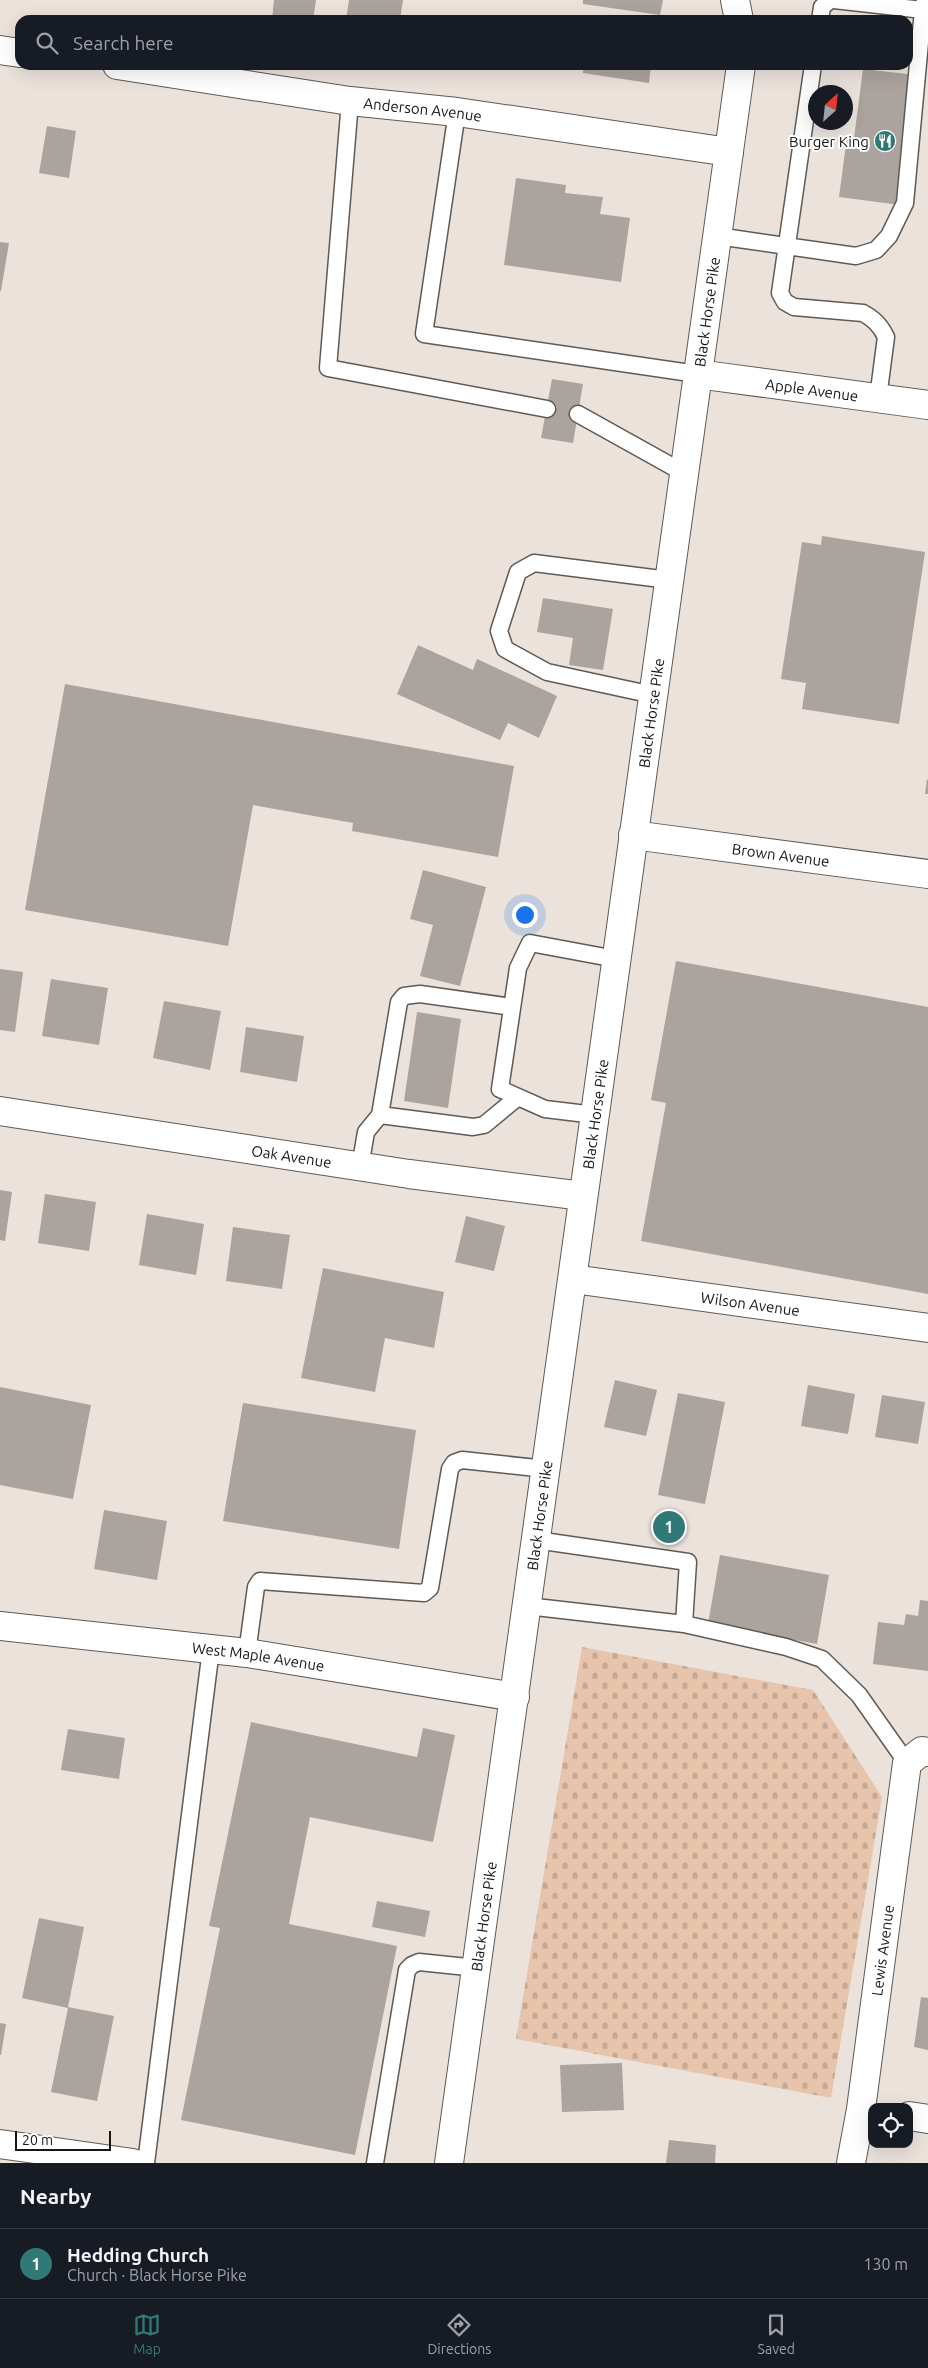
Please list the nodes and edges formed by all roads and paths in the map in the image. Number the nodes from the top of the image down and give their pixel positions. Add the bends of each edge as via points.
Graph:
1 (734, 0) edge
2 (750, 0) edge
3 (924, 5) edge
4 (826, 7) edge
5 (738, 15) edge
6 (748, 15) edge
7 (0, 50) edge
8 (15, 52) edge
9 (150, 70) edge
10 (740, 70) edge
11 (812, 70) edge
12 (350, 100) junction
13 (457, 112) junction
14 (729, 152) junction
15 (717, 236) junction
16 (786, 247) junction
17 (697, 374) junction
18 (878, 398) junction
19 (928, 405) edge
20 (547, 409) dead end
21 (578, 414) dead end
22 (684, 472) junction
23 (669, 580) junction
24 (653, 695) junction
25 (633, 835) junction
26 (928, 874) edge
27 (616, 959) junction
28 (512, 1007) junction
29 (518, 1097) junction
30 (0, 1111) edge
31 (380, 1114) junction
32 (595, 1115) junction
33 (360, 1167) junction
34 (583, 1196) junction
35 (573, 1279) junction
36 (928, 1328) edge
37 (546, 1469) junction
38 (536, 1540) junction
39 (527, 1606) junction
40 (684, 1624) junction
41 (0, 1626) edge
42 (211, 1649) junction
43 (247, 1653) junction
44 (515, 1697) junction
45 (917, 1757) edge
46 (477, 1968) junction
47 (866, 2110) edge
48 (913, 2117) edge
49 (928, 2119) edge
50 (0, 2144) edge
51 (133, 2163) edge
52 (146, 2163) edge
53 (375, 2163) edge
54 (449, 2163) edge
55 (851, 2163) edge

1 - 5 main road
2 - 6 main road
3 - 4 lane
3 - 16 lane via 905,203 889,236 876,250 856,256
7 - 8 main road
9 - 12 main road, Anderson Avenue
10 - 14 main road, Black Horse Pike
11 - 16 lane
12 - 13 main road, Anderson Avenue
12 - 20 lane via 328,368
13 - 14 main road, Anderson Avenue
13 - 17 lane via 424,334
14 - 15 main road, Black Horse Pike
15 - 16 lane
15 - 17 main road, Black Horse Pike
16 - 18 lane via 780,293 785,302 794,307 863,313 882,327 886,337
17 - 18 main road, Apple Avenue
17 - 22 main road, Black Horse Pike
18 - 19 main road, Apple Avenue
21 - 22 lane
22 - 23 main road, Black Horse Pike
23 - 24 main road, Black Horse Pike
23 - 24 lane via 534,563 518,572 499,631 505,649 547,672
24 - 25 main road, Black Horse Pike
25 - 26 main road, Brown Avenue
25 - 27 main road, Black Horse Pike
27 - 28 lane via 530,943 518,968
27 - 32 main road, Black Horse Pike
28 - 29 lane via 500,1089
28 - 31 lane via 420,994 404,996 399,1002
29 - 31 lane via 484,1124 473,1128
29 - 32 lane via 545,1109
30 - 33 main road, Oak Avenue
31 - 33 lane via 366,1132
32 - 34 main road, Black Horse Pike
33 - 34 main road, Oak Avenue
34 - 35 main road, Black Horse Pike
35 - 36 main road, Wilson Avenue
35 - 37 main road, Black Horse Pike
37 - 38 main road, Black Horse Pike
37 - 43 lane via 462,1460 454,1463 450,1469 430,1588 424,1593 260,1581 256,1587
38 - 39 main road, Black Horse Pike
38 - 40 lane via 688,1562
39 - 40 lane
39 - 44 main road, Black Horse Pike
40 - 45 lane via 786,1647 822,1659
41 - 42 main road, West Maple Avenue
42 - 43 main road, West Maple Avenue
42 - 52 lane
43 - 44 main road, West Maple Avenue
44 - 46 main road, Black Horse Pike
45 - 47 main road, Lewis Avenue
46 - 53 lane via 419,1962 407,1970
46 - 54 main road, Black Horse Pike
47 - 55 main road, Lewis Avenue
48 - 49 main road
50 - 51 main road

